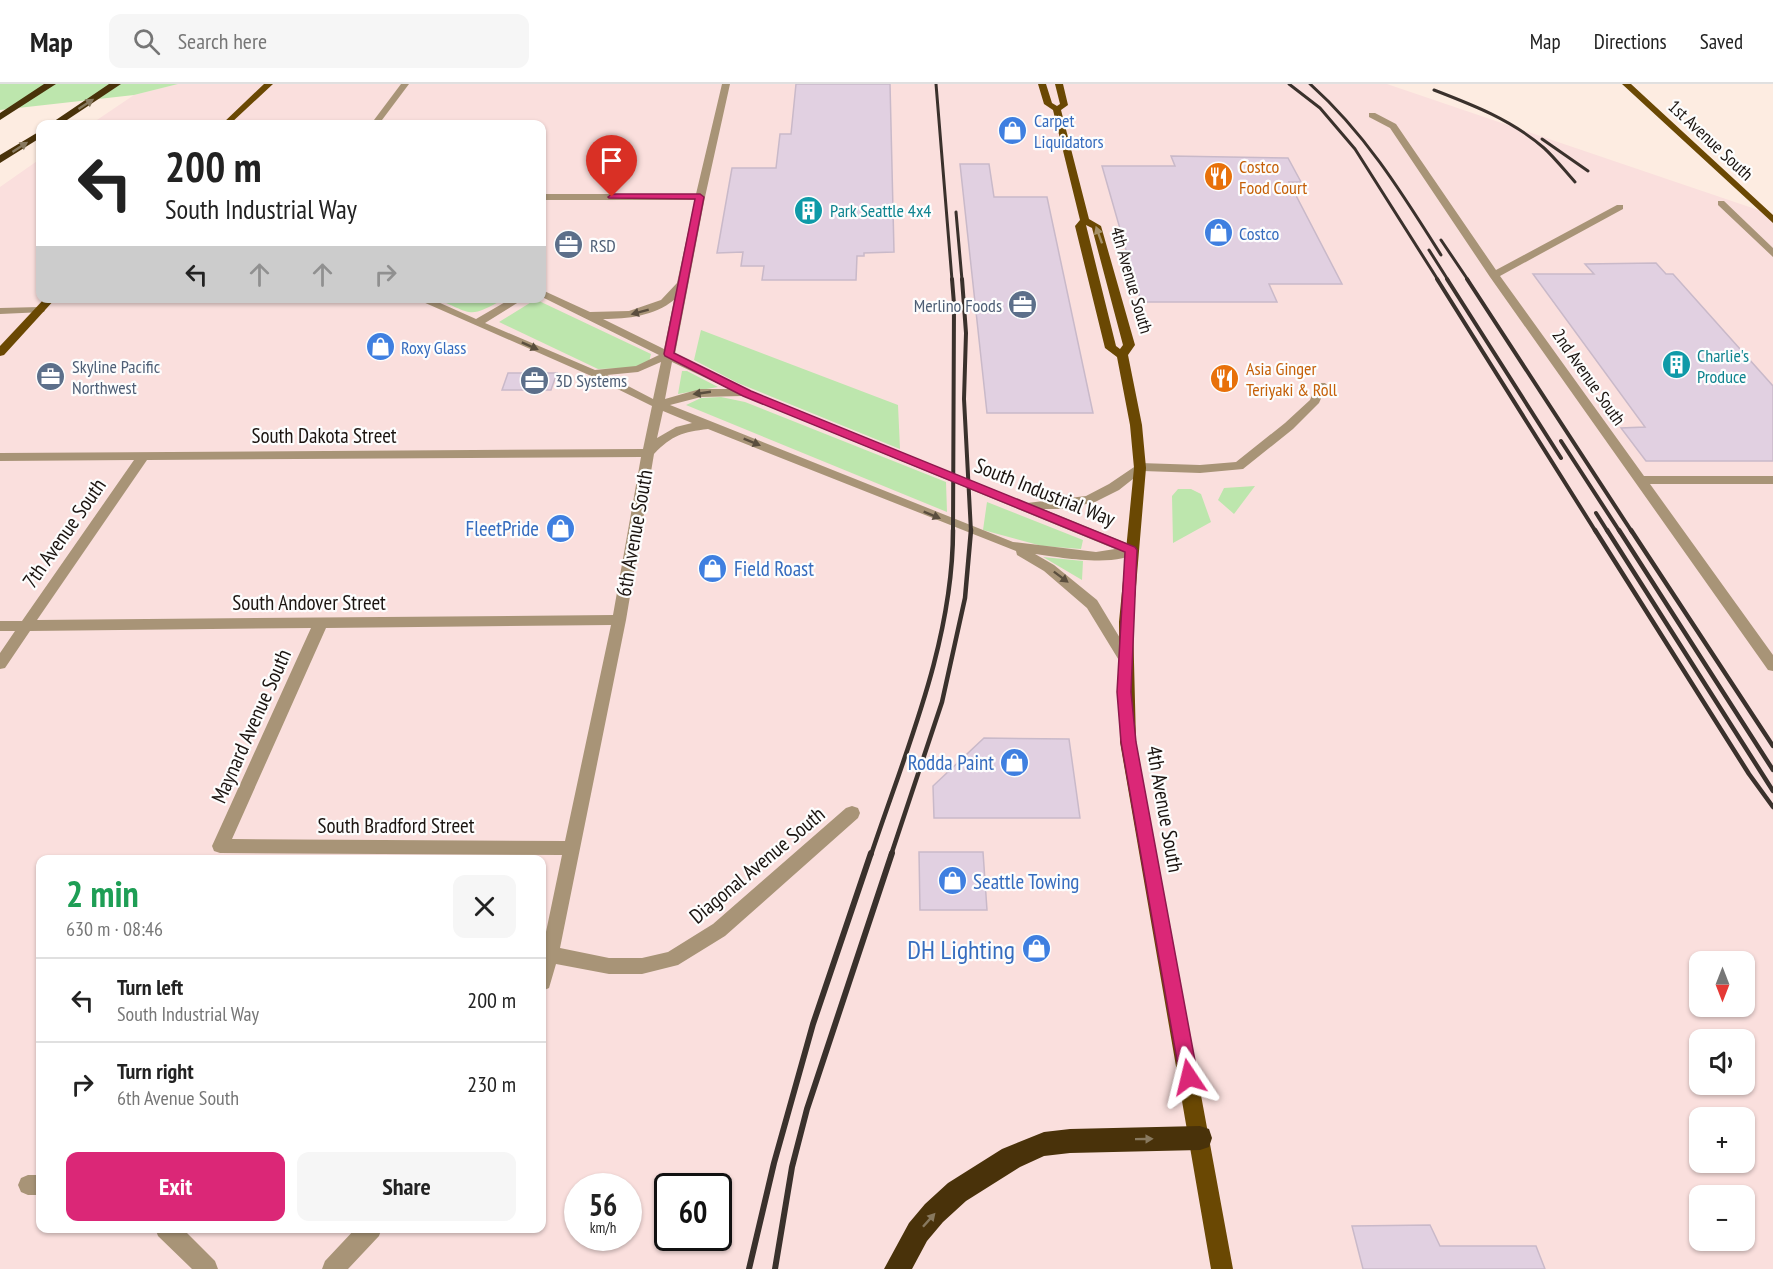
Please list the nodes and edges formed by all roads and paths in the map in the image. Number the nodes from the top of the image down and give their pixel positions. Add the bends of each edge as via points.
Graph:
1 (51, 84) edge
2 (116, 84) edge
3 (269, 84) edge
4 (405, 84) edge
5 (726, 84) edge
6 (1042, 84) edge
7 (1059, 84) edge
8 (1626, 84) edge
9 (1058, 109) junction
10 (1372, 115) dead end
11 (0, 117) edge
12 (61, 120) edge
13 (230, 120) edge
14 (378, 120) edge
15 (36, 137) edge
16 (0, 160) edge
17 (546, 196) edge
18 (700, 197) junction
19 (1721, 203) dead end
20 (1620, 207) dead end
21 (1085, 220) junction
22 (1773, 220) edge
23 (1773, 254) edge
24 (1494, 275) junction
25 (1093, 279) junction
26 (683, 283) junction
27 (546, 295) edge
28 (46, 303) edge
29 (431, 303) edge
30 (511, 303) edge
31 (40, 310) junction
32 (0, 311) edge
33 (586, 315) junction
34 (1121, 321) junction
35 (477, 323) junction
36 (0, 353) edge
37 (669, 354) junction
38 (1122, 355) junction
39 (593, 374) junction
40 (1321, 385) dead end
41 (747, 394) junction
42 (658, 405) junction
43 (714, 427) junction
44 (648, 453) junction
45 (143, 456) junction
46 (0, 457) edge
47 (1140, 467) junction
48 (1640, 480) junction
49 (1773, 480) edge
50 (1020, 505) junction
51 (1011, 546) junction
52 (1131, 550) junction
53 (619, 620) junction
54 (321, 623) junction
55 (26, 625) junction
56 (0, 626) edge
57 (1125, 658) junction
58 (0, 664) edge
59 (1773, 666) edge
60 (852, 813) dead end
61 (220, 846) joint
62 (571, 848) junction
63 (550, 954) junction
64 (546, 968) edge
65 (1200, 1138) junction
66 (171, 1233) edge
67 (366, 1233) edge
68 (207, 1269) edge
69 (333, 1269) edge
70 (897, 1269) edge
71 (1222, 1269) edge

1 - 11 highway
12 -> 2 highway
3 - 13 main road
4 - 14 street
5 - 18 street, 6th Avenue South
6 - 9 main road, 4th Avenue South via 1048,104
7 - 9 main road, 4th Avenue South via 1064,105
8 - 22 main road, 1st Avenue South
9 - 21 main road, 4th Avenue South
10 - 24 street, 2nd Avenue South via 1393,126
16 -> 15 highway
17 - 18 street
18 - 26 street, 6th Avenue South
19 - 23 street, 1st Avenue South
20 - 24 street
21 - 25 main road, 4th Avenue South via 1080,226
34 -> 21 main road, 4th Avenue South via 1096,226
24 - 48 street, 2nd Avenue South
25 - 34 main road via 1102,283 1113,318
25 - 38 main road, 4th Avenue South via 1111,348
26 -> 33 street via 676,294 648,310 616,316
26 - 37 street, 6th Avenue South
27 - 33 street, South Industrial Way
28 - 31 main road
29 - 35 street, South Industrial Way
30 - 35 street
31 - 32 street
31 - 36 main road
33 - 37 street, South Industrial Way
34 - 38 main road, 4th Avenue South via 1129,345
35 -> 39 street, South Industrial Way
37 - 39 street via 638,369
37 - 41 street, South Industrial Way
37 - 42 street, 6th Avenue South
38 - 47 main road, 4th Avenue South
39 - 42 street, South Industrial Way
40 - 47 street via 1315,401 1239,466
41 -> 42 street via 700,393
41 - 50 street, South Industrial Way
42 - 43 street, South Industrial Way
42 - 44 street, 6th Avenue South
43 - 44 street via 681,429 669,434
43 -> 51 street, South Industrial Way
44 - 45 street, South Dakota Street
44 - 53 street, 6th Avenue South
45 - 46 street, South Dakota Street
45 - 55 street, 7th Avenue South
47 - 50 street via 1095,498 1058,507
47 - 52 main road, 4th Avenue South
48 - 49 street
48 - 59 street, 2nd Avenue South
50 - 52 street, South Industrial Way
51 - 52 street, South Industrial Way via 1096,557
51 -> 57 street via 1049,568 1092,604
52 - 57 main road, 4th Avenue South
53 - 54 street, South Andover Street
53 - 62 street, 6th Avenue South
54 - 55 street, South Andover Street
54 - 61 street, Maynard Avenue South
55 - 56 street, South Andover Street
55 - 58 street, 7th Avenue South
57 - 65 main road, 4th Avenue South via 1128,742
60 - 63 street, Diagonal Avenue South via 719,930 672,959 642,966 609,966
61 - 62 street, South Bradford Street
62 - 63 street, 6th Avenue South
63 - 64 street, 6th Avenue South
70 -> 65 highway via 918,1232 957,1192 1011,1158 1044,1144 1070,1141
65 - 71 main road, 4th Avenue South
66 - 68 street
67 - 69 street

